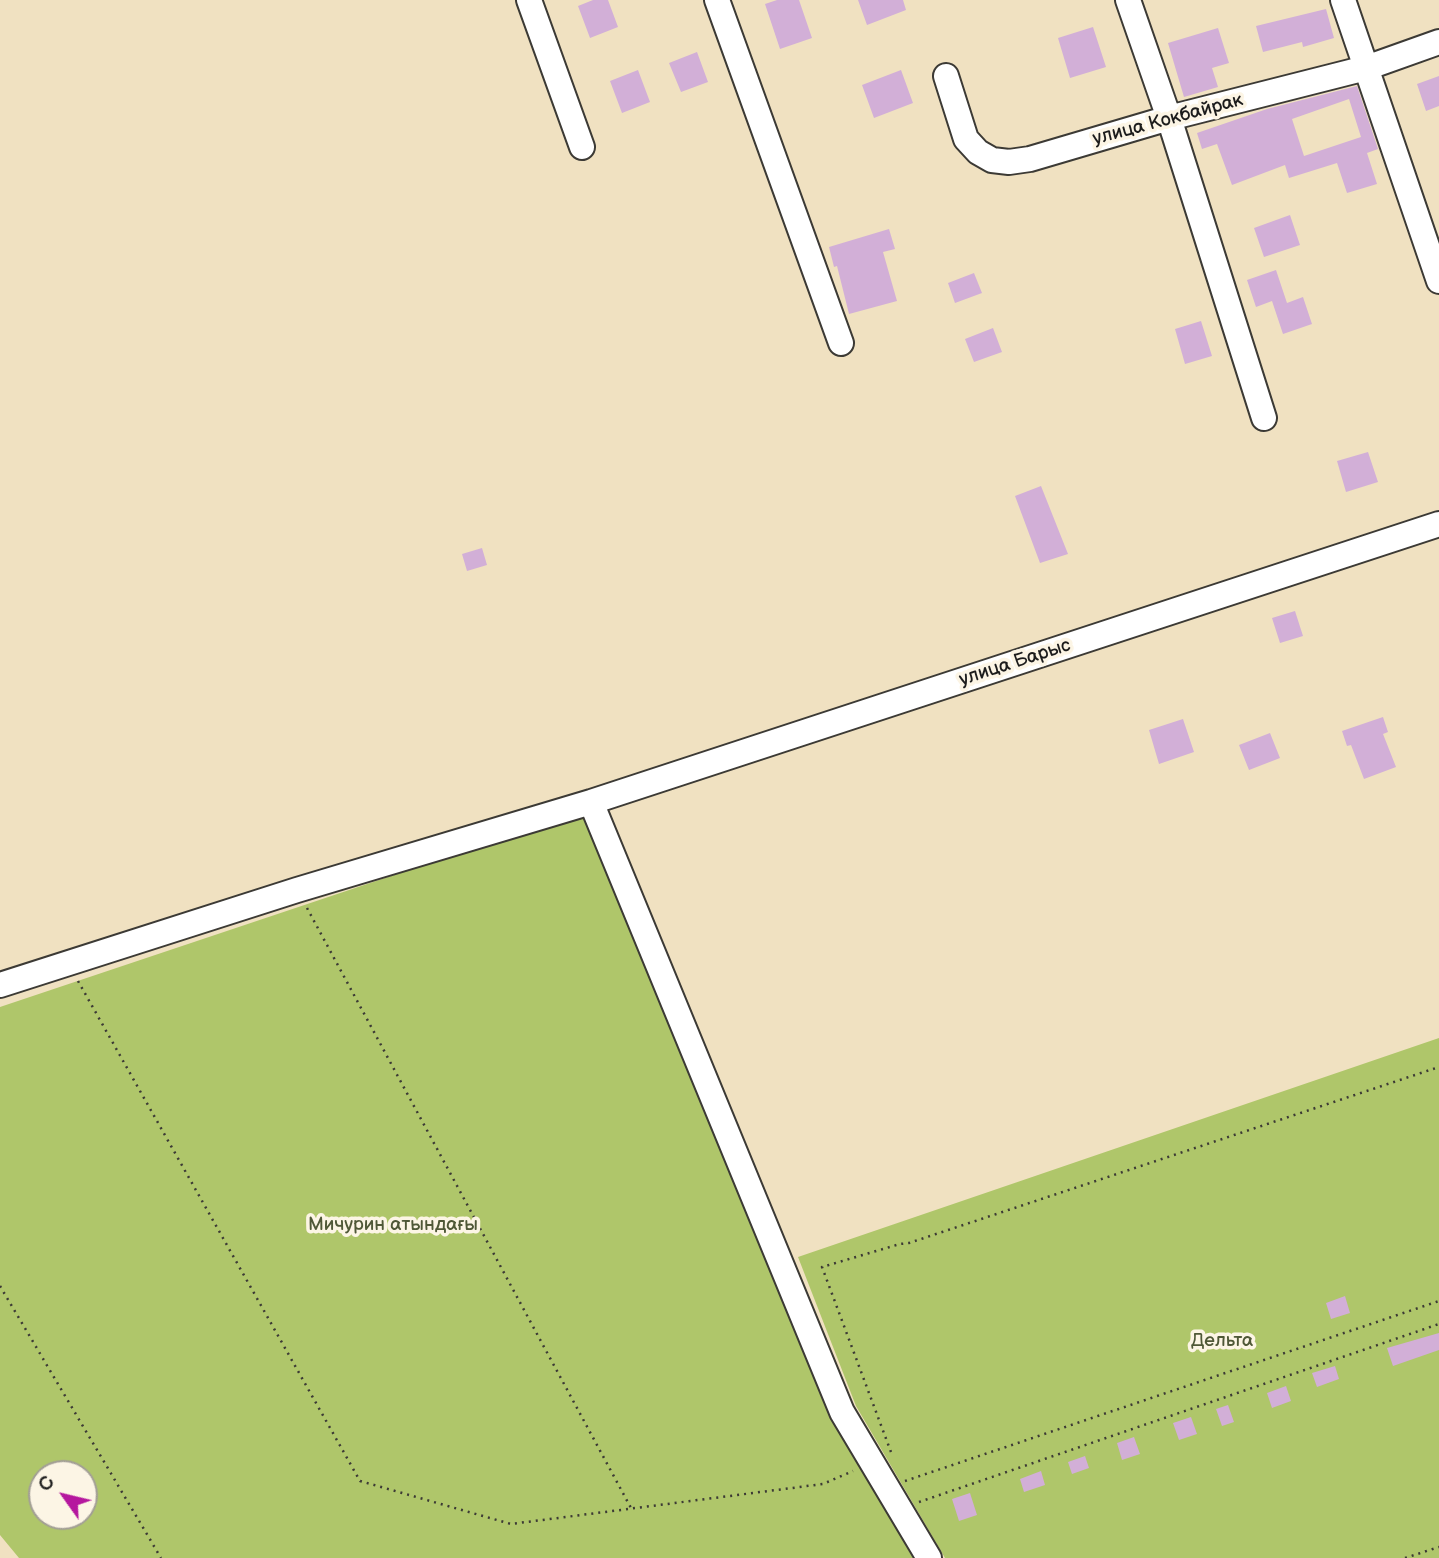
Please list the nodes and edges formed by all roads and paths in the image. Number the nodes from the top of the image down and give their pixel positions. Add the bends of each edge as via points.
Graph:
1 (528, 0) edge
2 (717, 0) edge
3 (1128, 0) edge
4 (1343, 0) edge
5 (1439, 42) edge
6 (1366, 68) junction
7 (946, 76) dead end
8 (1170, 118) junction
9 (582, 147) dead end
10 (1439, 281) edge
11 (841, 343) dead end
12 (1264, 418) dead end
13 (1439, 524) edge
14 (591, 802) junction
15 (297, 890) junction
16 (68, 963) junction
17 (0, 985) edge
18 (1439, 1068) edge
19 (0, 1286) edge
20 (1439, 1301) edge
21 (1439, 1324) edge
22 (882, 1459) junction
23 (887, 1487) junction
24 (632, 1509) junction
25 (899, 1509) junction
26 (1439, 1547) edge
27 (161, 1558) edge
28 (929, 1558) edge
29 (1405, 1558) edge

1 - 9 street
2 - 11 street
3 - 8 street
4 - 6 street
5 - 6 street, улица Кокбайрак
6 - 8 street, улица Кокбайрак
6 - 10 street
7 - 8 street, улица Кокбайрак via 966,139 992,160 1030,159
8 - 12 street
13 - 14 street, улица Барыс
14 - 15 street, улица Барыс
14 - 22 street via 842,1412
15 - 16 street, улица Барыс
15 - 24 path
16 - 17 street, улица Барыс
16 - 24 path via 360,1481 511,1524
18 - 22 path via 909,1243 822,1267
19 - 27 path
20 - 23 path
21 - 25 path
22 - 23 street
22 - 24 path via 823,1484
23 - 25 street
25 - 28 street
26 - 29 path

